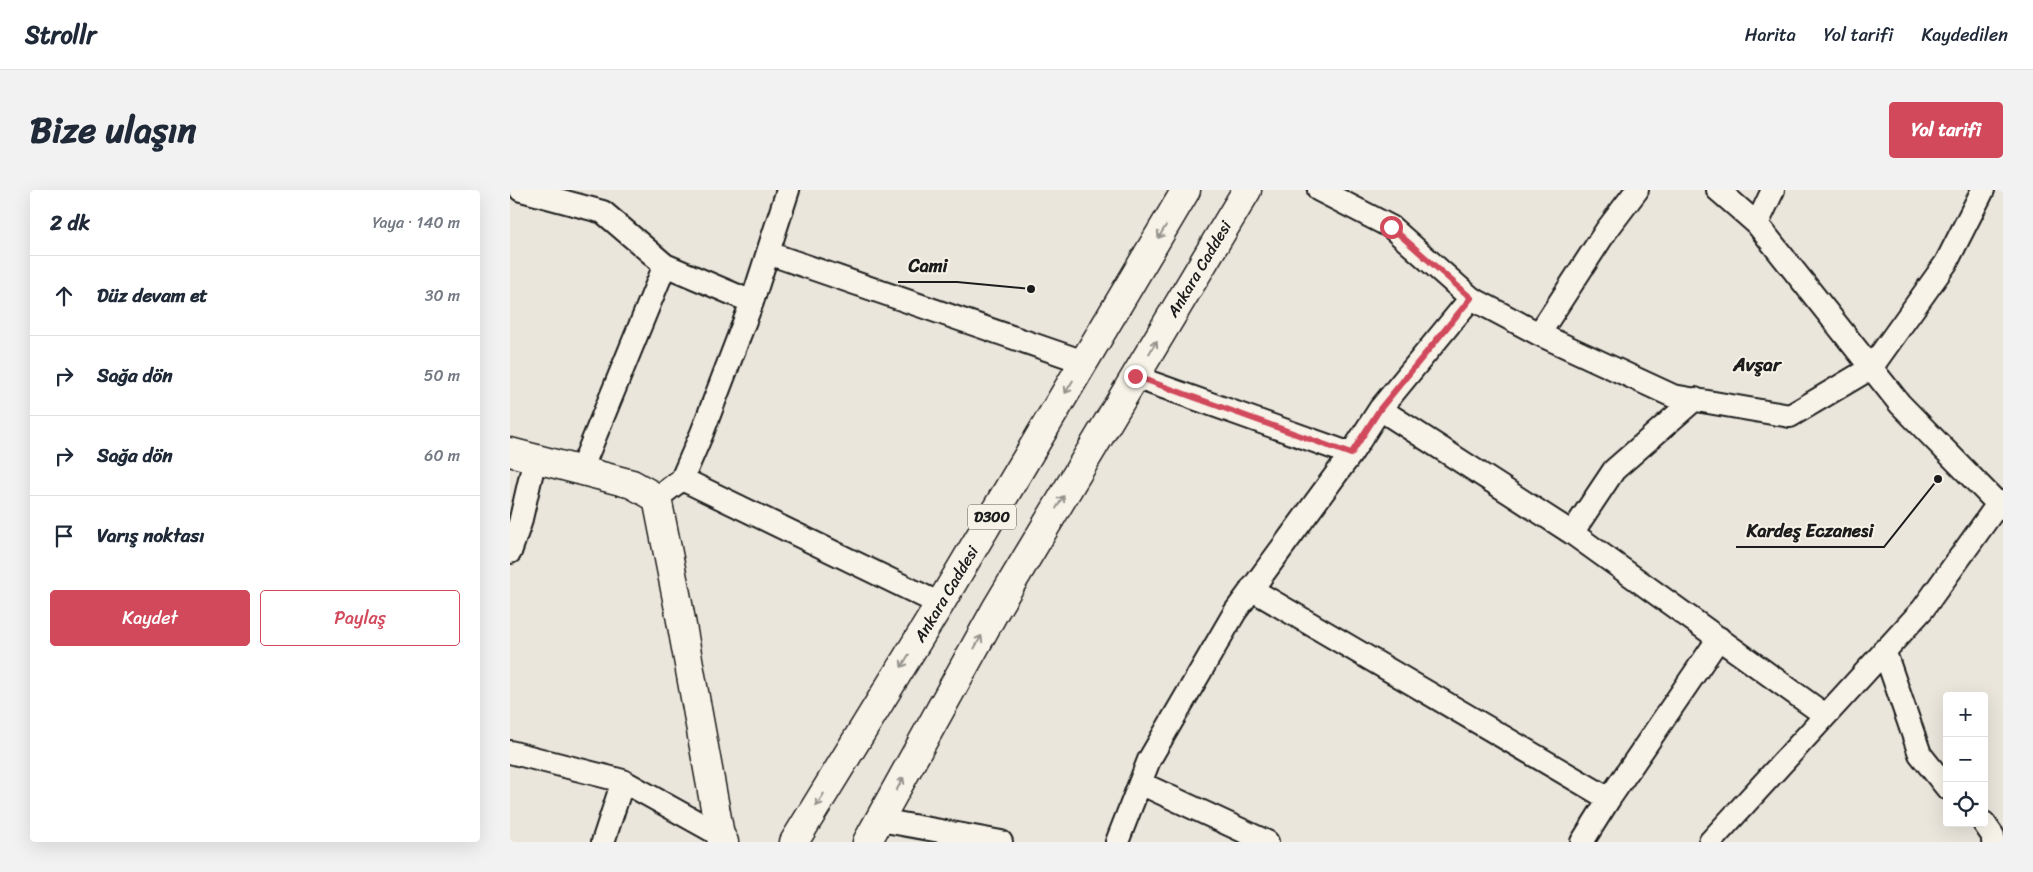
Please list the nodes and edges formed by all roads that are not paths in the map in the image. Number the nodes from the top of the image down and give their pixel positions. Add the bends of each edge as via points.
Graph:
1 (521, 190) edge
2 (788, 190) edge
3 (1186, 190) edge
4 (1247, 190) edge
5 (1319, 190) edge
6 (1637, 190) edge
7 (1718, 190) edge
8 (1773, 190) edge
9 (1983, 190) edge
10 (1757, 224) junction
11 (768, 253) junction
12 (664, 265) junction
13 (1471, 298) junction
14 (752, 302) junction
15 (1539, 334) junction
16 (1084, 362) junction
17 (1871, 368) junction
18 (1135, 376) junction
19 (1695, 399) junction
20 (1380, 409) junction
21 (1351, 454) junction
22 (522, 455) edge
23 (581, 470) junction
24 (682, 479) junction
25 (657, 498) junction
26 (2001, 505) edge
27 (1572, 533) junction
28 (510, 552) edge
29 (1251, 589) junction
30 (940, 604) junction
31 (1719, 638) junction
32 (1884, 650) junction
33 (1825, 715) junction
34 (510, 752) edge
35 (623, 781) junction
36 (1943, 783) edge
37 (1140, 784) junction
38 (1609, 799) junction
39 (1987, 827) edge
40 (874, 831) edge
41 (722, 838) edge
42 (602, 842) edge
43 (794, 842) edge
44 (1001, 842) edge
45 (1117, 842) edge
46 (1267, 842) edge
47 (1582, 842) edge
48 (1710, 842) edge
49 (1993, 842) edge

1 - 12 street via 603,212
2 - 11 street
3 -> 16 main road, Ankara Caddesi / D300
18 -> 4 main road, Ankara Caddesi / D300
5 - 13 street via 1391,227
6 - 15 street via 1606,231
7 - 10 street
8 - 10 street
9 - 17 street via 1946,263
10 - 17 street
11 - 14 street
11 - 16 street
12 - 14 street
12 - 23 street
13 - 15 street
13 - 20 street
14 - 24 street
15 - 19 street via 1673,396
16 -> 30 main road, Ankara Caddesi / D300
17 - 19 street via 1790,416
17 - 26 street via 1900,404
18 - 21 street
40 -> 18 main road, Ankara Caddesi / D300 via 996,609
19 - 27 street via 1614,470
20 - 21 street
20 - 27 street
21 - 29 street
22 - 23 main road
22 - 28 street via 520,523
23 - 25 main road via 632,484
24 - 25 street
24 - 30 street
25 - 41 main road
26 - 32 street via 1923,609
27 - 31 street
29 - 37 street via 1149,760
29 - 38 street
30 -> 43 main road, Ankara Caddesi / D300
31 - 33 street
31 - 38 street
32 - 33 street
32 - 36 street via 1920,754
33 - 48 street
34 - 35 street
35 - 41 street
35 - 42 street
37 - 45 street
37 - 46 street
38 - 47 street
39 - 49 street
40 - 44 street

